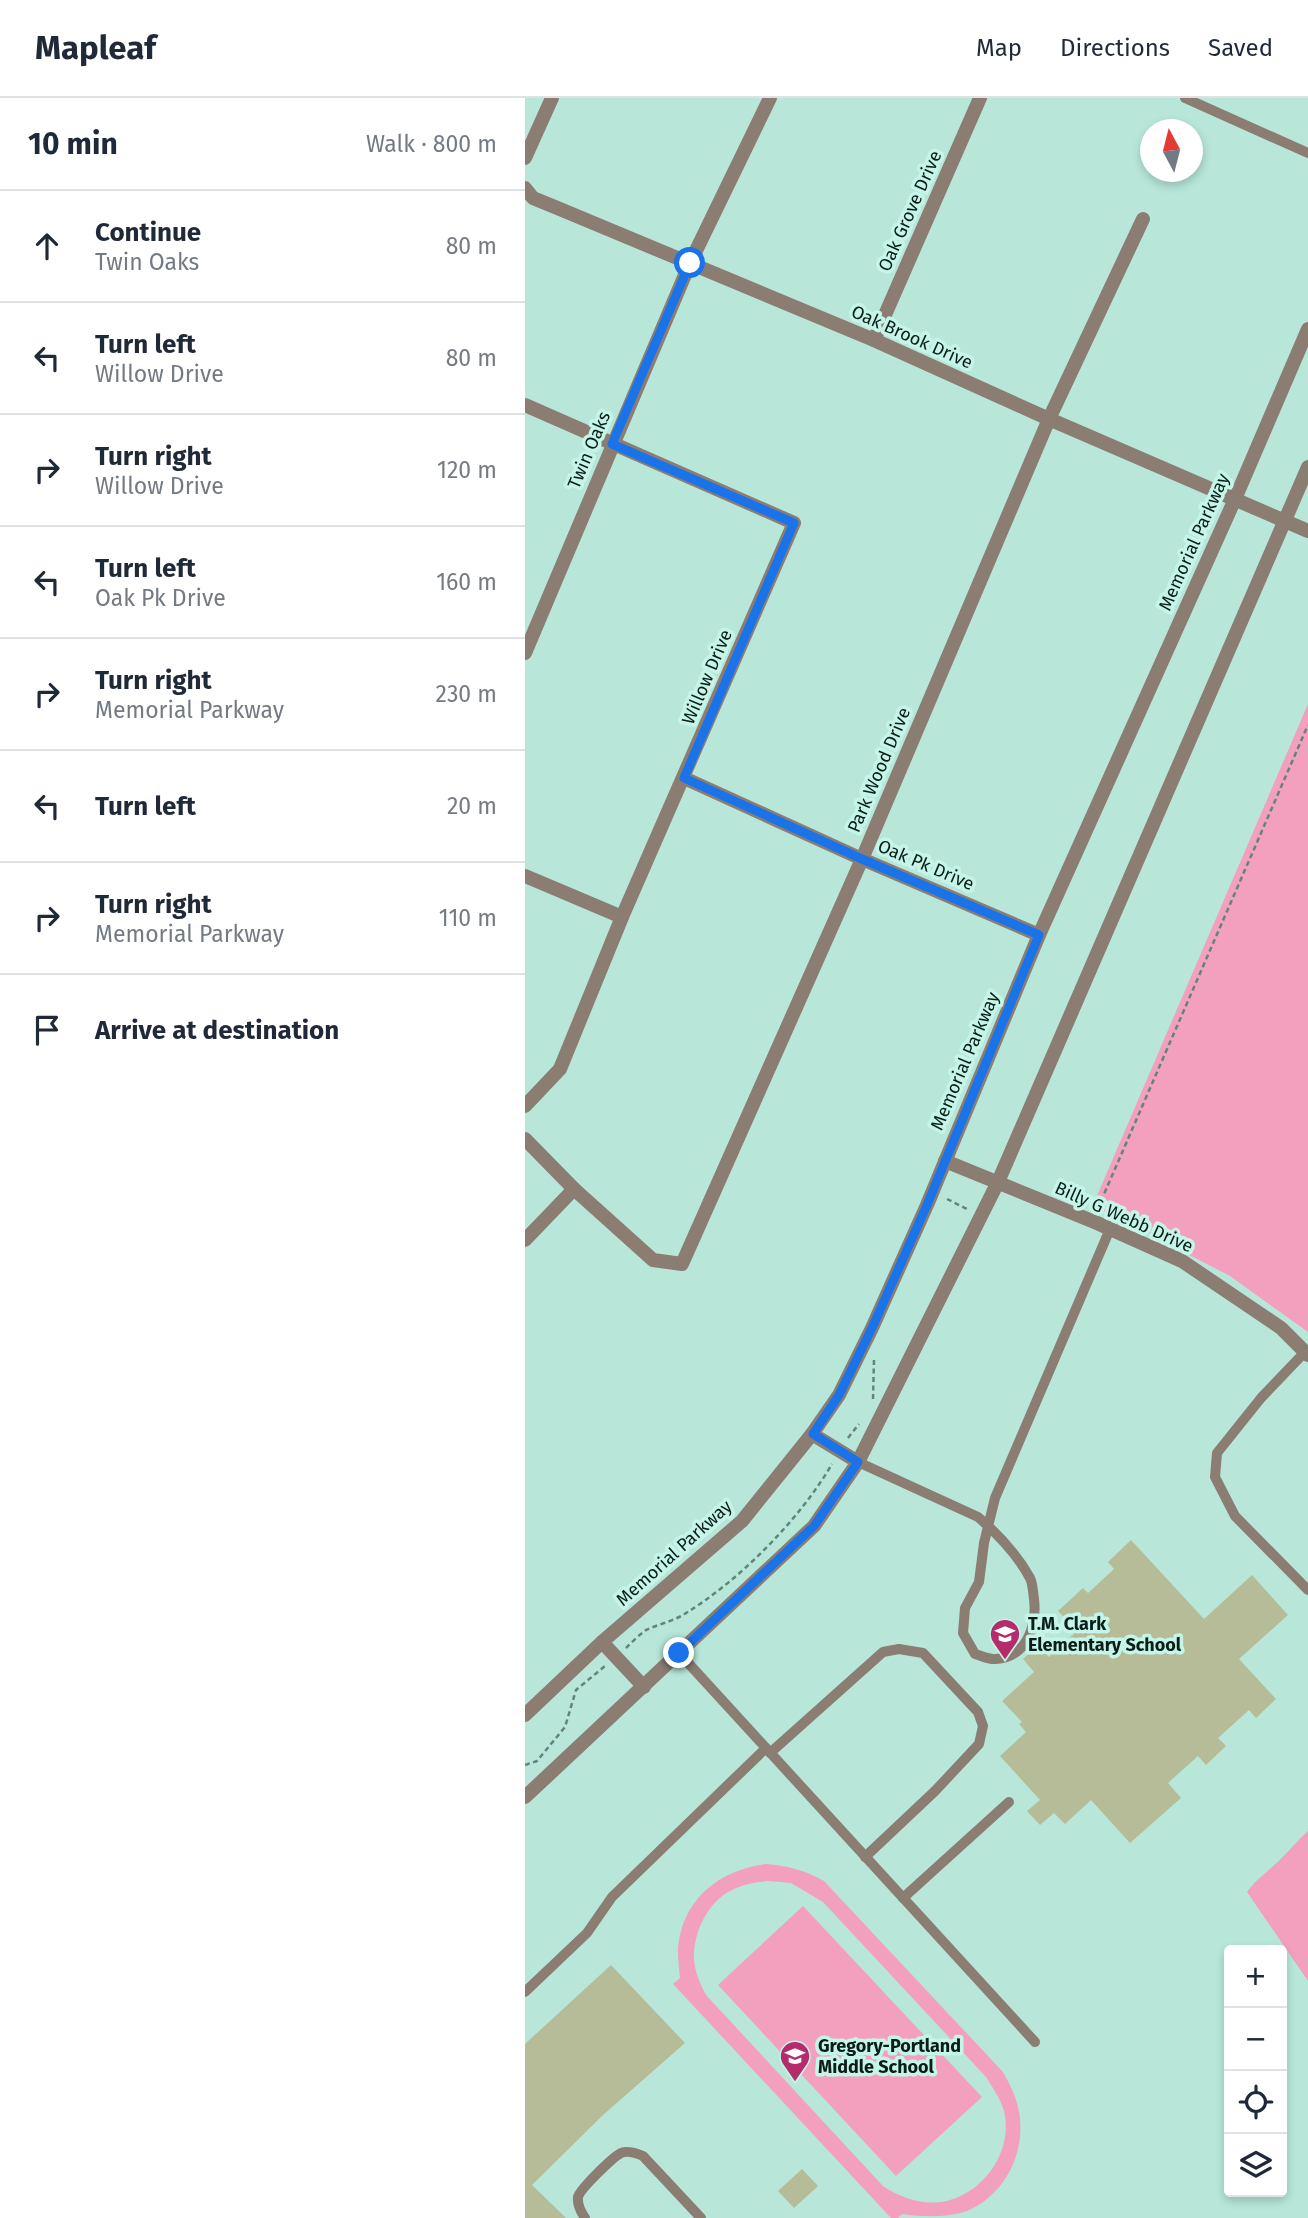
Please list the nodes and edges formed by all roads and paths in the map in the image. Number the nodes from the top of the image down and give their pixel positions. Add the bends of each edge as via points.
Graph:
1 (552, 98) edge
2 (770, 98) edge
3 (981, 98) edge
4 (1185, 98) edge
5 (1308, 153) edge
6 (525, 158) edge
7 (525, 188) edge
8 (1143, 219) dead end
9 (690, 263) junction
10 (1308, 329) edge
11 (874, 340) junction
12 (525, 405) edge
13 (1049, 419) junction
14 (612, 444) junction
15 (1308, 467) edge
16 (1235, 499) junction
17 (1284, 521) junction
18 (1308, 531) edge
19 (525, 653) edge
20 (1308, 725) edge
21 (684, 778) junction
22 (862, 859) junction
23 (525, 876) edge
24 (622, 917) junction
25 (1039, 935) junction
26 (525, 1107) edge
27 (525, 1139) edge
28 (945, 1161) junction
29 (997, 1182) junction
30 (575, 1189) junction
31 (1101, 1201) dead end
32 (1110, 1229) junction
33 (525, 1240) edge
34 (1307, 1353) edge
35 (813, 1434) junction
36 (858, 1462) junction
37 (989, 1527) junction
38 (1308, 1590) edge
39 (602, 1642) junction
40 (679, 1653) junction
41 (644, 1687) junction
42 (525, 1715) edge
43 (768, 1750) junction
44 (525, 1797) edge
45 (1009, 1802) dead end
46 (865, 1857) junction
47 (903, 1898) junction
48 (525, 1992) edge
49 (1035, 2042) dead end
50 (585, 2218) edge
51 (701, 2218) edge

1 - 6 street
2 - 9 street, Twin Oaks
3 - 11 street, Oak Grove Drive
4 - 5 lane
7 - 9 street, Oak Brook Drive via 533,198
8 - 13 street, Park Wood Drive
9 - 11 street, Oak Brook Drive
9 - 14 street, Twin Oaks
10 - 16 street, Memorial Parkway
11 - 13 street, Oak Brook Drive
12 - 14 street, Willow Drive
13 - 16 street, Oak Brook Drive
13 - 22 street, Park Wood Drive
14 - 19 street, Twin Oaks
14 - 21 street, Willow Drive via 794,523
15 - 17 street
16 - 17 street, Oak Brook Drive
16 - 25 street, Memorial Parkway
17 - 18 street, Oak Brook Drive
17 - 29 street
20 - 31 path
21 - 22 street, Oak Pk Drive
21 - 24 street, Willow Drive
22 - 25 street, Oak Pk Drive
22 - 30 street, Park Wood Drive via 682,1264 653,1260
23 - 24 street
24 - 26 street, Willow Drive via 560,1069
25 - 28 street, Memorial Parkway
27 - 30 street, Park Wood Drive
28 - 29 street, Billy G Webb Drive
28 - 35 street, Memorial Parkway via 872,1328 839,1395
29 - 32 street, Billy G Webb Drive
29 - 36 street
30 - 33 street
32 - 34 street, Billy G Webb Drive via 1182,1261 1281,1328
32 - 37 lane via 995,1498
34 - 38 lane via 1261,1398 1217,1453 1215,1477 1235,1516
35 - 36 street
35 - 39 street, Memorial Parkway via 742,1521
36 - 37 lane via 978,1517
36 - 40 street via 814,1526
37 - 37 lane via 1004,1540 1032,1581 1036,1614 1029,1639 1014,1656 993,1660 975,1654 963,1633 965,1608 979,1582
39 - 41 street
39 - 42 street, Memorial Parkway
40 - 41 street
40 - 43 lane
41 - 44 street
43 - 46 lane
43 - 46 lane via 883,1652 899,1649 923,1653 978,1712 983,1726 979,1744
43 - 48 lane via 612,1896 587,1933
45 - 47 lane
46 - 47 lane
47 - 49 lane
50 - 51 lane via 577,2199 582,2189 620,2153 633,2152 643,2156

